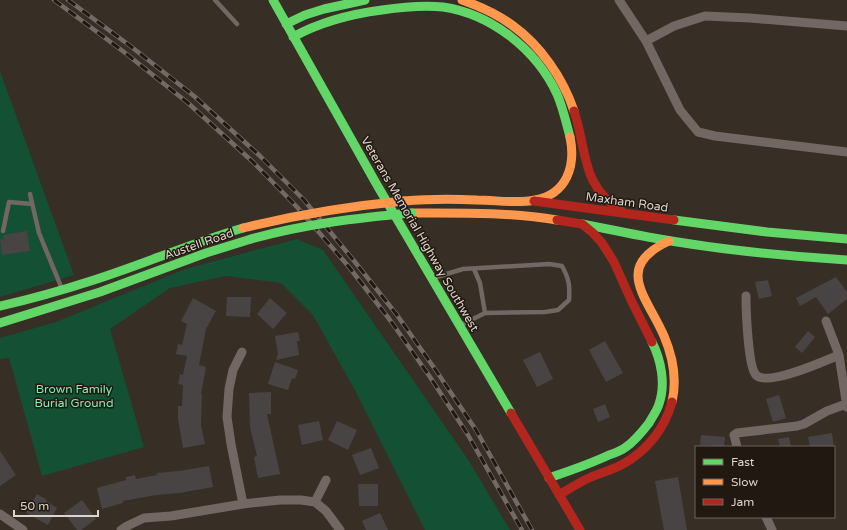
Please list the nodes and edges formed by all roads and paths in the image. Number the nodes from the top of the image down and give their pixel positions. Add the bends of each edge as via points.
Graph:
1 (216, 0) edge
2 (273, 0) edge
3 (365, 0) edge
4 (462, 0) edge
5 (618, 0) edge
6 (237, 24) dead end
7 (286, 24) junction
8 (847, 26) edge
9 (293, 36) junction
10 (646, 41) junction
11 (847, 152) edge
12 (30, 194) dead end
13 (404, 201) joint
14 (534, 201) junction
15 (32, 204) junction
16 (624, 213) junction
17 (582, 224) junction
18 (3, 231) dead end
19 (847, 239) edge
20 (670, 241) junction
21 (847, 260) edge
22 (474, 269) junction
23 (432, 278) junction
24 (62, 290) junction
25 (746, 296) dead end
26 (0, 306) edge
27 (485, 313) junction
28 (826, 321) dead end
29 (0, 323) edge
30 (459, 326) junction
31 (242, 352) dead end
32 (839, 355) junction
33 (847, 405) edge
34 (737, 446) edge
35 (549, 478) junction
36 (326, 480) dead end
37 (559, 495) junction
38 (315, 502) junction
39 (243, 504) junction
40 (0, 514) edge
41 (766, 518) edge
42 (22, 530) edge
43 (121, 530) edge
44 (340, 530) edge
45 (580, 530) edge
46 (772, 530) edge

1 - 6 lane
2 - 7 main road, Veterans Memorial Highway Southwest
3 - 7 main road via 324,9
4 - 16 main road via 512,24 547,60 571,102 592,182 605,198
5 - 10 street
7 - 9 main road, Veterans Memorial Highway Southwest
8 - 10 street via 705,16 674,26
9 - 14 main road via 319,24 353,14 420,6 459,11 502,30 524,49 554,89 562,107 572,152 570,172 563,184 554,193
9 - 23 main road, Veterans Memorial Highway Southwest
10 - 11 street via 680,110 698,132
12 - 15 lane
13 - 14 main road, Maxham Road
13 - 24 main road, Austell Road, bridge via 323,210 273,220 210,238
14 - 16 main road, Maxham Road
15 - 18 lane via 9,202
15 - 24 lane via 39,233
16 - 19 main road, Maxham Road via 767,232
17 - 20 main road
17 - 29 main road, Austell Road, bridge via 535,216 451,212 376,216 318,224 250,239 100,292
17 - 35 main road via 608,252 652,341 660,365 662,392 655,413 639,436 628,445 613,454
20 - 21 main road
20 - 37 main road via 646,255 638,274 640,288 666,340 672,360 674,392 669,413 658,432 633,458
22 - 23 lane
22 - 27 lane via 480,283
22 - 27 lane via 549,264 562,266 568,277 569,300 558,310
23 - 30 main road, Veterans Memorial Highway Southwest
24 - 26 main road, Austell Road
25 - 32 street via 750,359 754,373 758,377 774,378
27 - 30 lane
28 - 32 street
30 - 35 main road, Veterans Memorial Highway Southwest
31 - 39 street via 233,370 227,417
32 - 33 street
33 - 34 street via 827,411 797,426 737,432 734,435
35 - 37 main road, Veterans Memorial Highway Southwest
36 - 38 street
37 - 45 main road, Veterans Memorial Highway Southwest
38 - 39 street via 280,500
38 - 44 street via 326,511
39 - 43 street via 144,518
40 - 42 street
41 - 46 street

